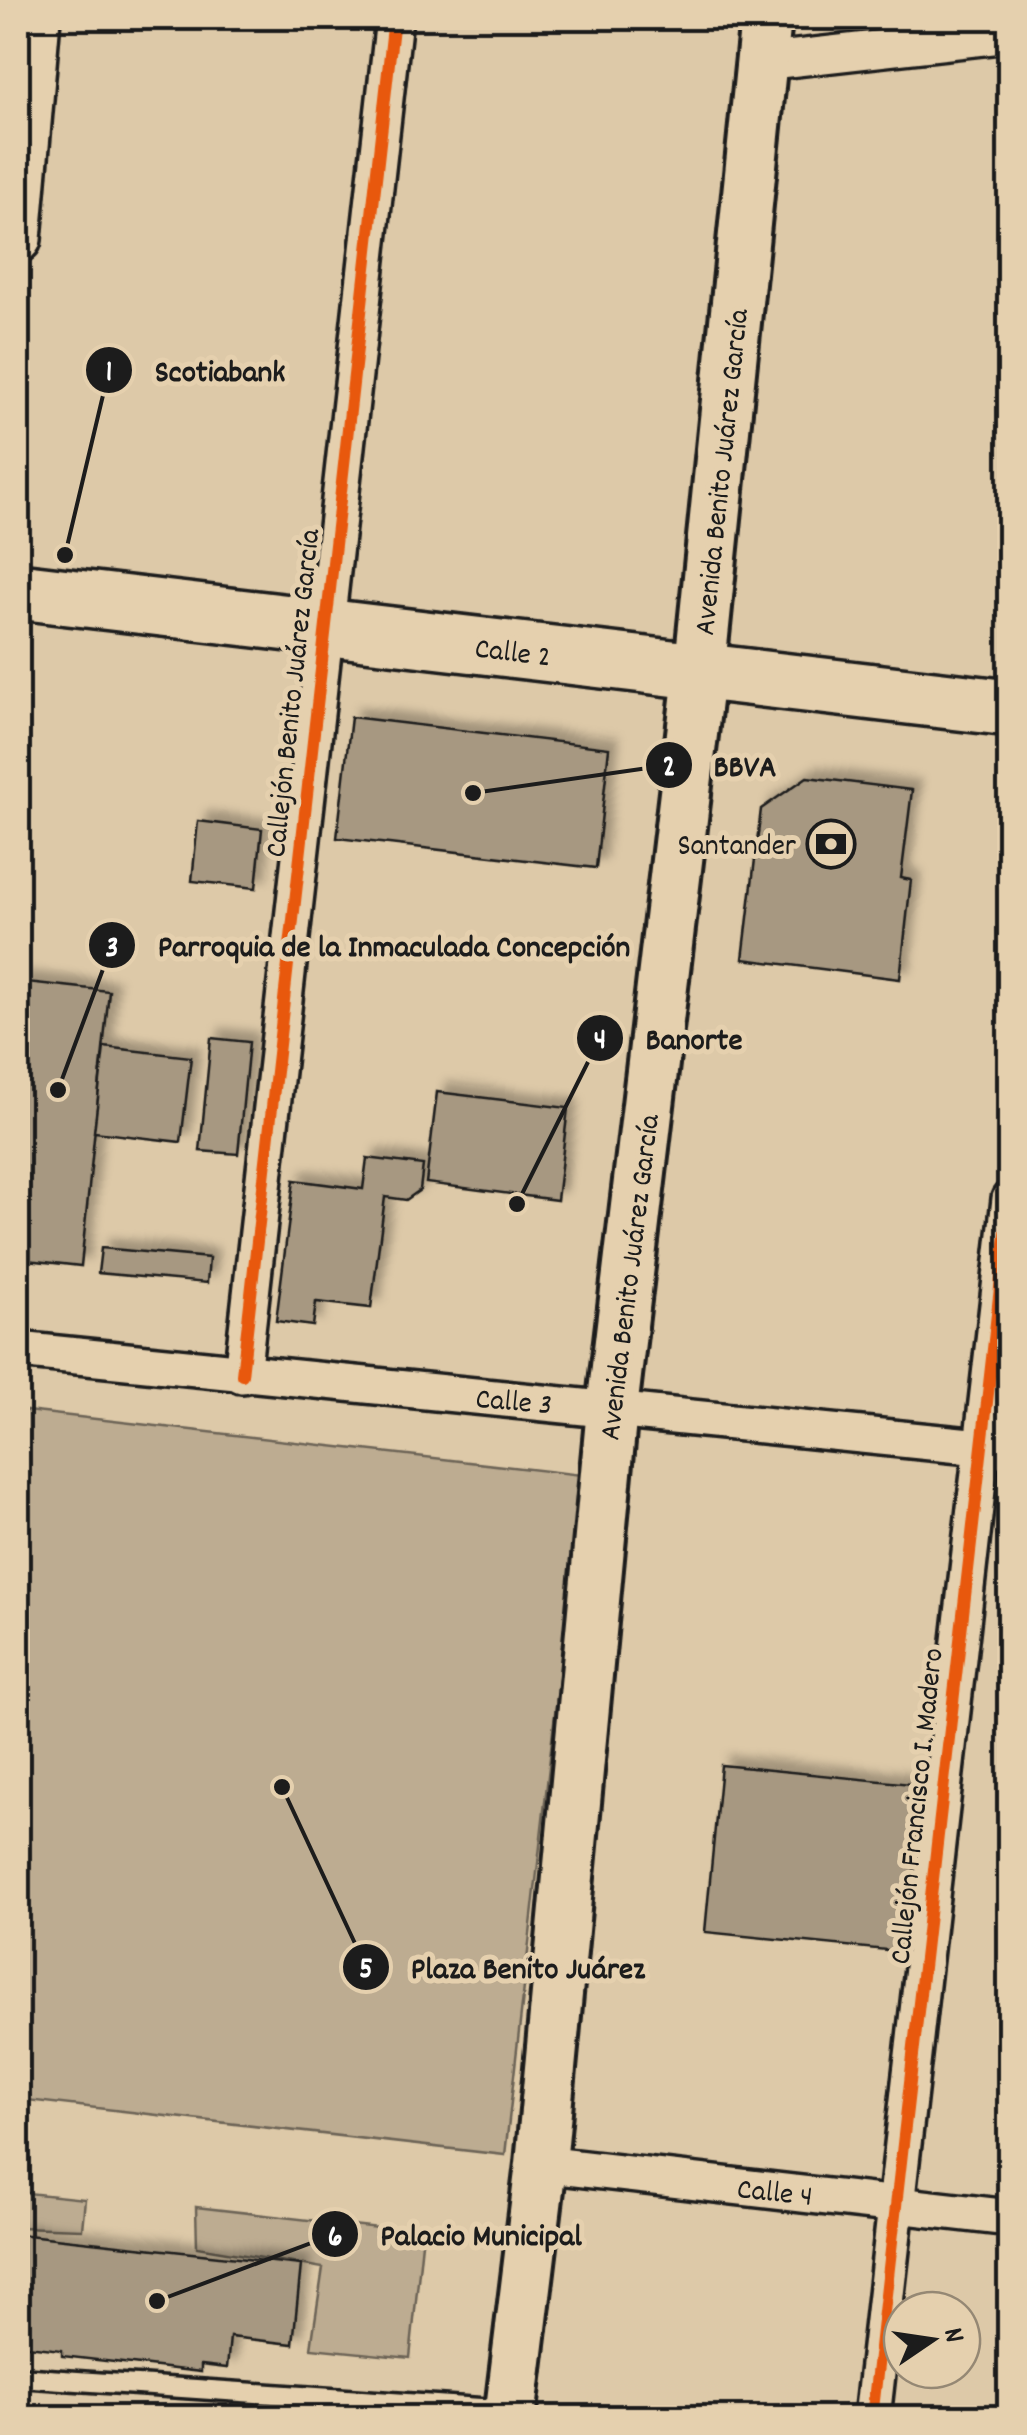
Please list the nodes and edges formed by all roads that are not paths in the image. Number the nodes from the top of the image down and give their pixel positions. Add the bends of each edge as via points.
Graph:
1 (37, 18) edge
2 (394, 18) edge
3 (1010, 34) edge
4 (764, 40) edge
5 (18, 238) edge
6 (18, 591) edge
7 (323, 626) junction
8 (699, 675) junction
9 (1010, 708) edge
10 (1010, 1200) edge
11 (18, 1350) edge
12 (242, 1375) junction
13 (612, 1409) junction
14 (995, 1449) edge
15 (541, 2164) junction
16 (896, 2204) junction
17 (1010, 2218) edge
18 (18, 2377) edge
19 (510, 2414) edge
20 (872, 2418) edge

1 - 5 street
2 - 7 street, Callejón Benito Juárez García
3 - 4 street
4 - 8 main road, Avenida Benito Juárez García
6 - 7 main road, Calle 2
7 - 8 main road, Calle 2
7 - 12 street, Callejón Benito Juárez García
8 - 9 main road, Calle 2
8 - 13 main road, Avenida Benito Juárez García
10 - 14 street, Callejón Francisco I. Madero
11 - 12 street, Calle 3
12 - 13 street, Calle 3
13 - 14 street, Calle 3
13 - 15 main road, Avenida Benito Juárez García
14 - 16 street, Callejón Francisco I. Madero
15 - 16 street, Calle 4
15 - 19 main road, Avenida Benito Juárez García
16 - 17 street, Calle 4
16 - 20 street, Callejón Francisco I. Madero
18 - 19 lane

